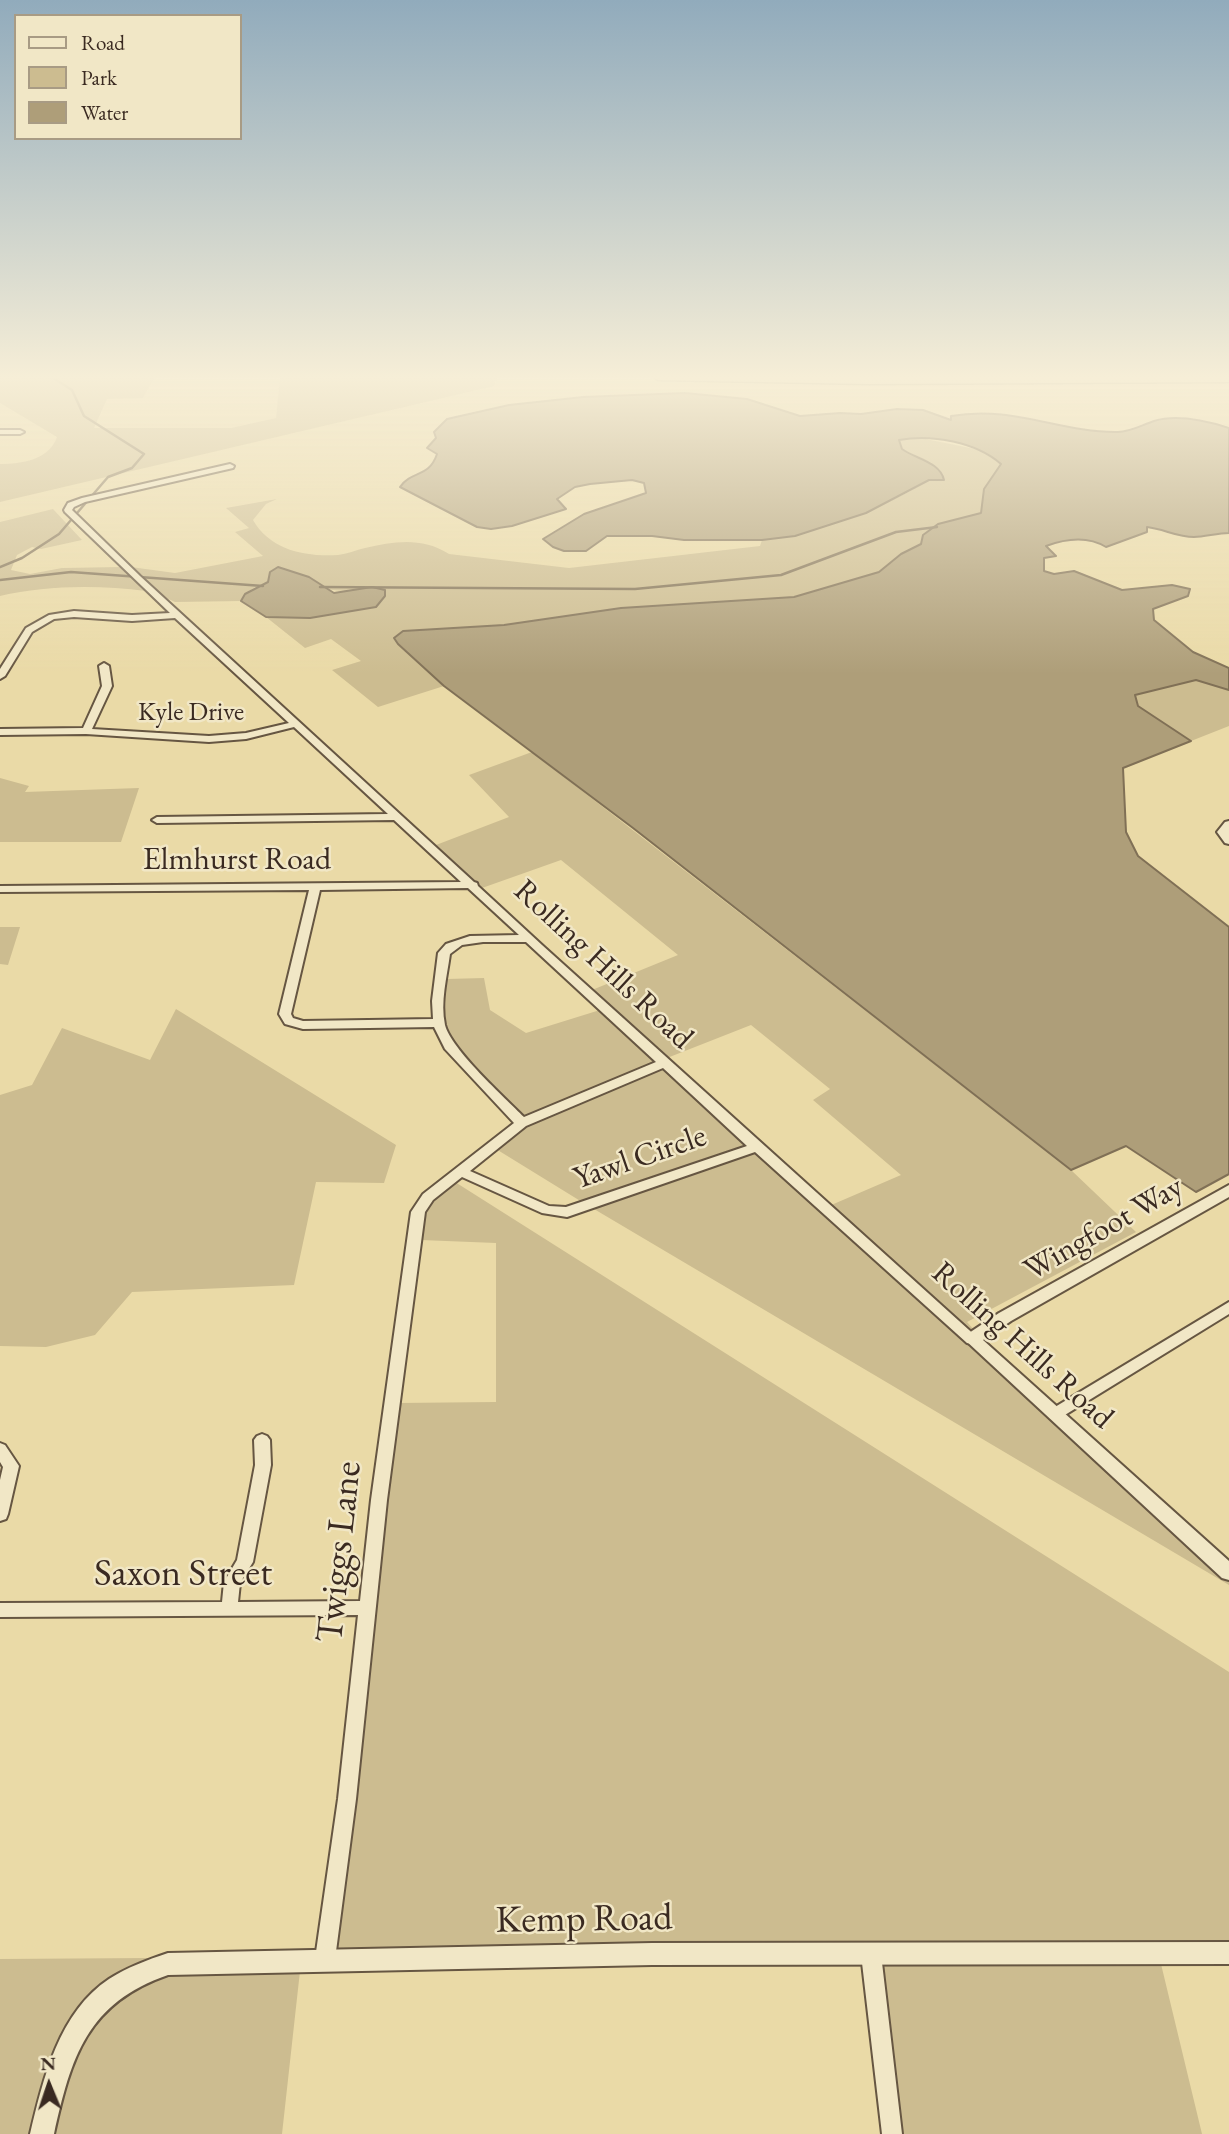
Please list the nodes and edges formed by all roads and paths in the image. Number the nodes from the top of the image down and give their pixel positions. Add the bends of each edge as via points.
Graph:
1 (188, 476) edge
2 (178, 615) junction
3 (104, 666) dead end
4 (0, 676) edge
5 (296, 724) junction
6 (86, 731) junction
7 (0, 732) edge
8 (398, 817) junction
9 (157, 820) dead end
10 (1226, 827) edge
11 (1229, 841) edge
12 (316, 886) junction
13 (473, 886) junction
14 (0, 889) edge
15 (530, 939) junction
16 (437, 1023) junction
17 (664, 1063) junction
18 (522, 1123) junction
19 (757, 1147) junction
20 (459, 1171) junction
21 (1229, 1190) edge
22 (1229, 1307) edge
23 (972, 1339) junction
24 (1055, 1414) junction
25 (262, 1440) dead end
26 (0, 1449) edge
27 (0, 1514) edge
28 (1229, 1572) edge
29 (229, 1608) junction
30 (367, 1608) junction
31 (0, 1610) edge
32 (1229, 1953) edge
33 (872, 1954) junction
34 (325, 1959) junction
35 (41, 2134) edge
36 (892, 2134) edge

1 - 2 street, Rolling Hills Road via 69,507 96,539
2 - 4 street via 74,614 44,620 29,630
2 - 5 street, Rolling Hills Road
3 - 6 street, Kyle Drive via 107,686
5 - 6 street, Kyle Drive via 223,739
5 - 8 street, Rolling Hills Road
6 - 7 street, Kyle Drive
8 - 9 street
8 - 13 street, Rolling Hills Road
10 - 11 street via 1224,836
12 - 13 street, Elmhurst Road
12 - 14 street, Elmhurst Road
12 - 16 street via 285,1014 289,1021 303,1025
13 - 15 street, Rolling Hills Road
15 - 16 street via 463,940 446,948
15 - 17 street, Rolling Hills Road
16 - 18 street via 449,1046
17 - 18 street
17 - 19 street, Rolling Hills Road
18 - 20 street
19 - 20 street, Yawl Circle via 567,1212 547,1210
19 - 23 street, Rolling Hills Road
20 - 30 street, Twiggs Lane via 428,1197 418,1212
21 - 23 street, Wingfoot Way
22 - 24 street
23 - 24 street, Rolling Hills Road
24 - 28 street, Rolling Hills Road
25 - 29 street via 263,1465 245,1562 232,1582
26 - 27 street via 11,1466
29 - 30 street, Saxon Street
29 - 31 street, Saxon Street
30 - 34 street, Twiggs Lane
32 - 33 street, Kemp Road
33 - 34 street, Kemp Road
33 - 36 street
34 - 35 street, Kemp Road via 169,1964 129,1978 92,2008 76,2031 51,2087

